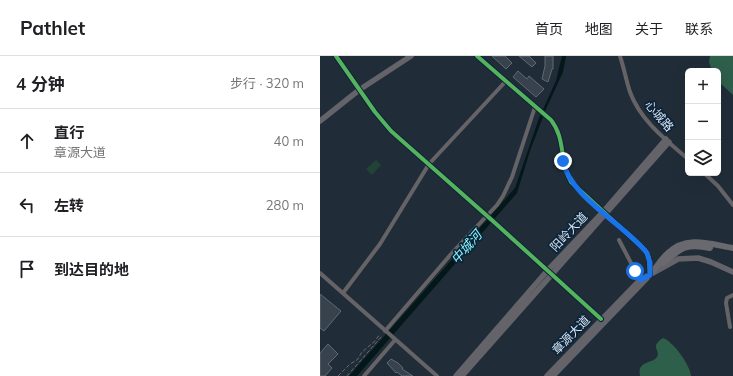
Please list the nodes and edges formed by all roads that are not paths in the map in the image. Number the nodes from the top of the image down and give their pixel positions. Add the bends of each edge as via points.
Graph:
1 (336, 56) edge
2 (411, 56) edge
3 (478, 56) edge
4 (620, 56) edge
5 (506, 81) junction
6 (359, 90) junction
7 (535, 107) junction
8 (320, 121) edge
9 (668, 140) junction
10 (685, 156) edge
11 (429, 164) junction
12 (707, 176) edge
13 (733, 204) edge
14 (604, 213) junction
15 (487, 216) junction
16 (619, 240) dead end
17 (733, 248) edge
18 (733, 252) edge
19 (320, 272) edge
20 (733, 272) edge
21 (549, 273) junction
22 (650, 275) junction
23 (641, 282) junction
24 (343, 293) junction
25 (733, 295) edge
26 (601, 320) junction
27 (730, 326) dead end
28 (385, 331) junction
29 (395, 339) junction
30 (364, 376) edge
31 (437, 376) edge
32 (456, 376) edge
33 (462, 376) edge
34 (547, 376) edge
35 (553, 376) edge

1 - 6 street
2 - 6 main road
3 - 5 street
4 - 9 street, 心城路 via 637,107
5 - 7 street
5 - 11 street
6 - 8 main road
6 - 11 street via 383,123
7 - 14 street via 551,120 559,132 567,175 576,188
7 - 15 street via 509,186
9 - 10 street, 心城路
9 - 14 main road, 阳岭大道
11 - 15 street
11 - 24 street via 380,244
12 - 13 street
14 - 21 main road, 阳岭大道
14 - 22 street via 647,253
15 - 21 street
15 - 28 street
16 - 23 street
17 - 22 highway via 701,242 678,245
18 - 22 highway via 689,246 680,249
19 - 24 street
20 - 22 main road, 章源大道 via 711,262 688,258 678,259
21 - 26 street
21 - 32 main road, 阳岭大道
21 - 33 main road, 阳岭大道
22 - 23 main road, 章源大道
23 - 26 main road, 章源大道
23 - 35 main road, 章源大道
24 - 28 street
25 - 27 street via 727,298 726,303
26 - 34 main road, 章源大道
28 - 29 street
29 - 30 street
29 - 31 street

